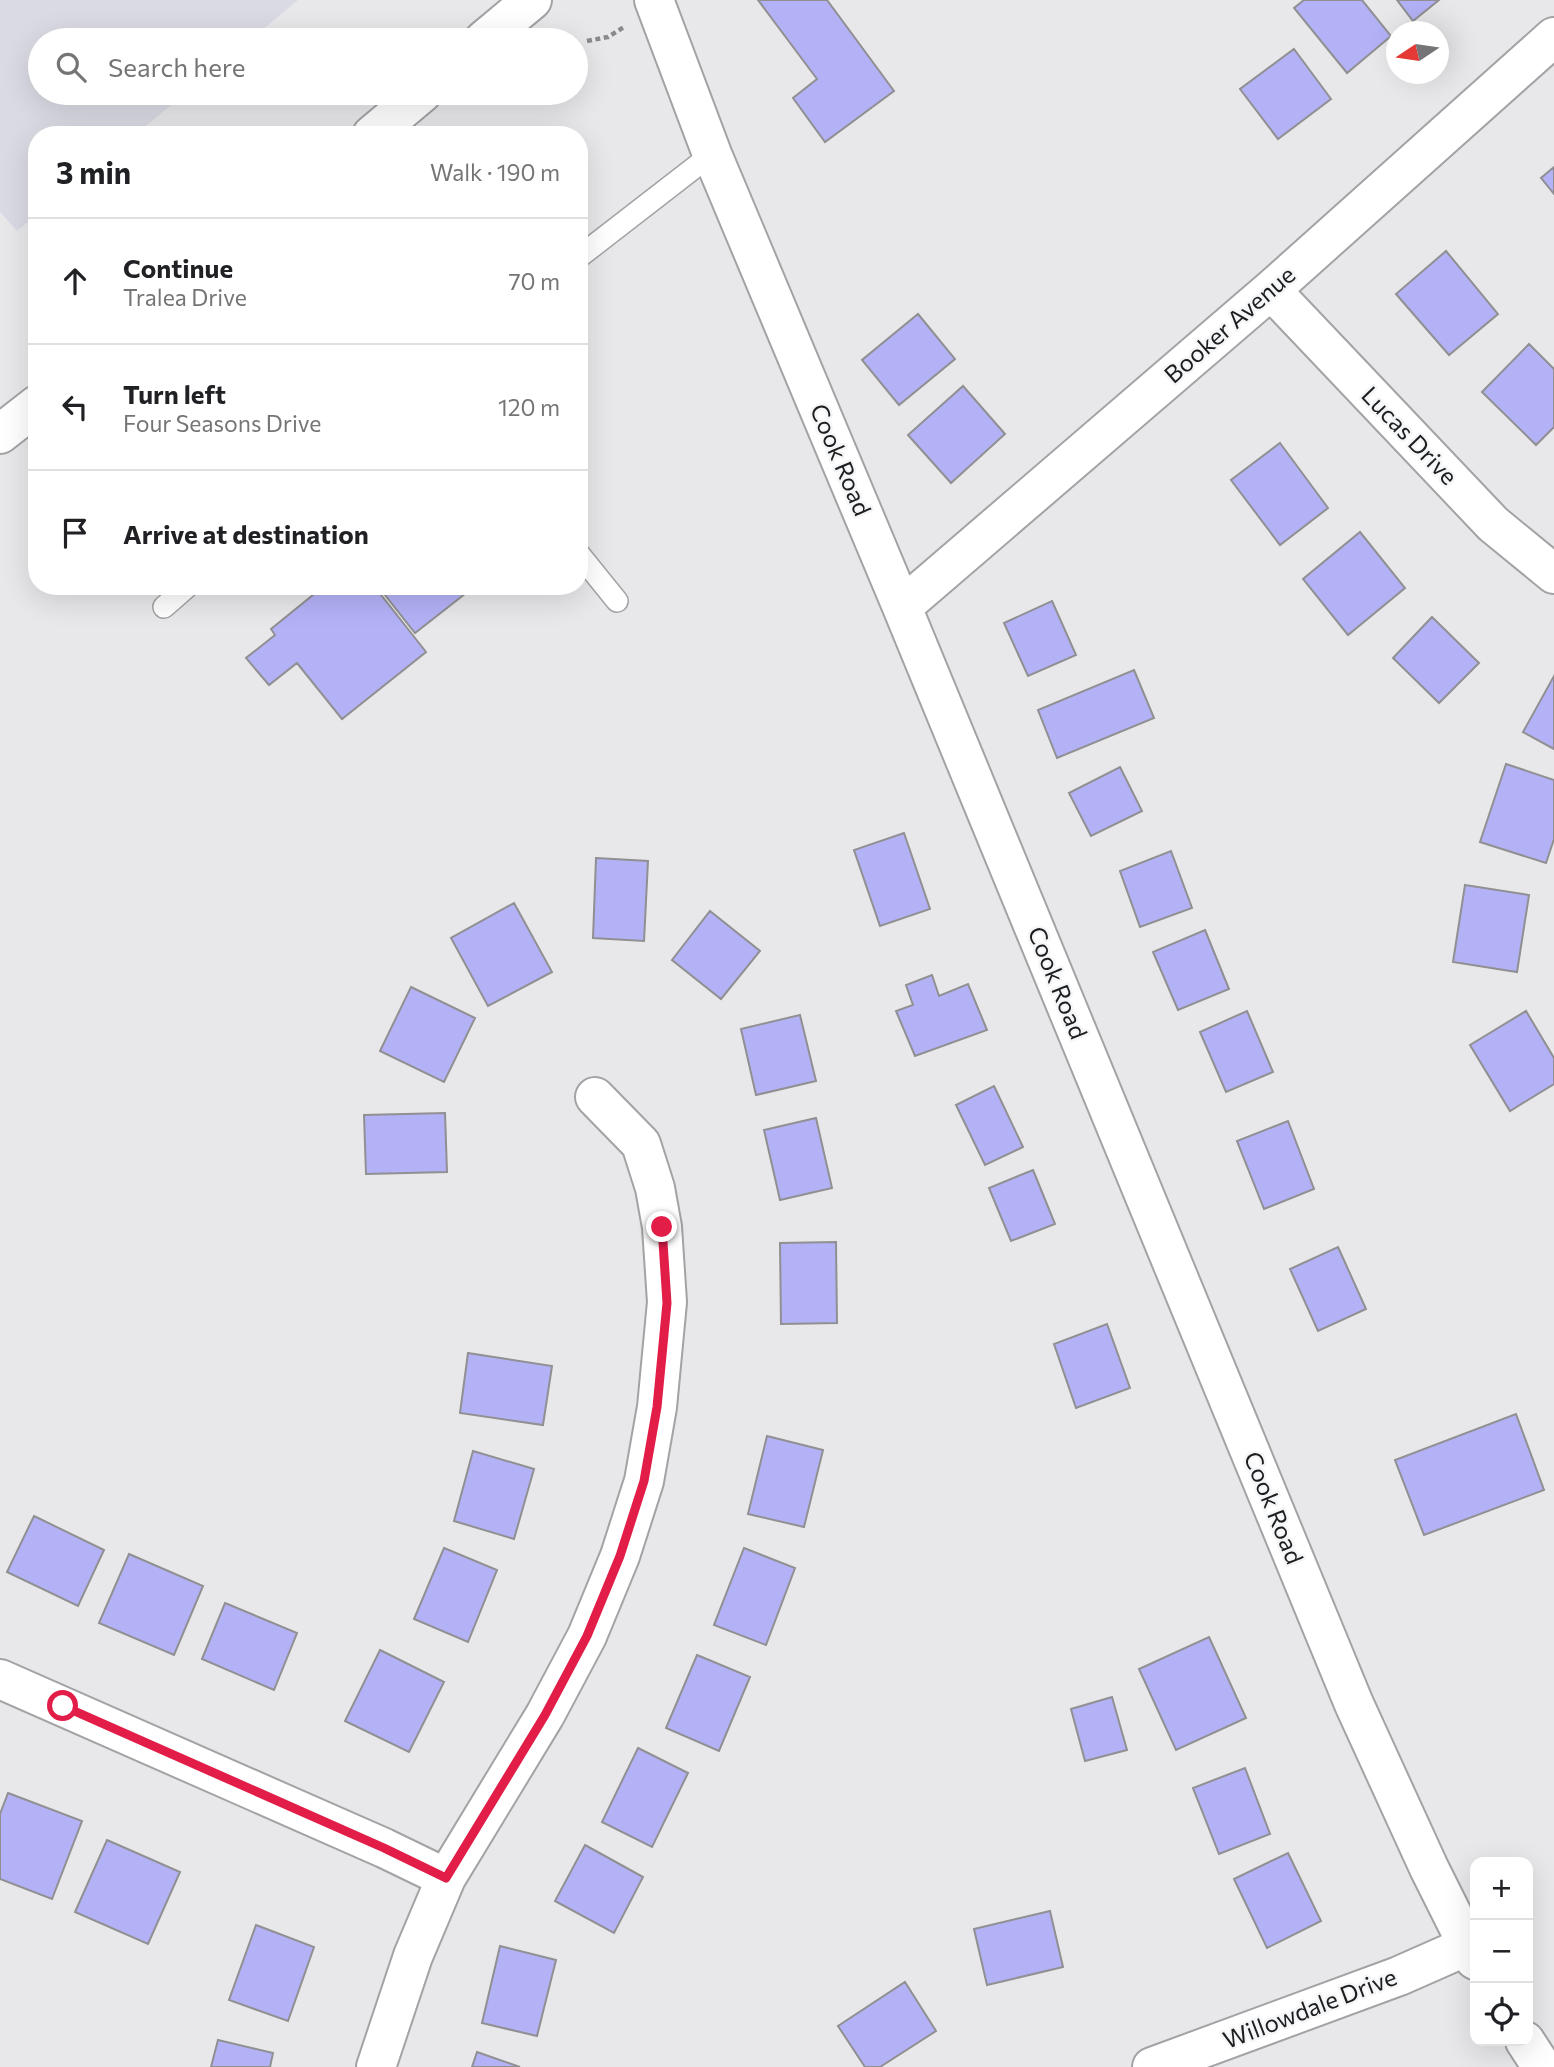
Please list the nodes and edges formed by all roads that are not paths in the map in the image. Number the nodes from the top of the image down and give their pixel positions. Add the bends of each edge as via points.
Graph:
1 (532, 0) edge
2 (654, 0) edge
3 (498, 28) edge
4 (1554, 37) edge
5 (408, 105) edge
6 (383, 126) edge
7 (712, 154) junction
8 (588, 250) edge
9 (1271, 290) junction
10 (28, 412) edge
11 (0, 434) edge
12 (588, 565) edge
13 (1554, 574) edge
14 (178, 595) edge
15 (617, 601) dead end
16 (164, 607) dead end
17 (902, 607) junction
18 (595, 1097) dead end
19 (0, 1679) edge
20 (446, 1878) junction
21 (1470, 1951) edge
22 (1470, 1953) edge
23 (1528, 2046) edge
24 (376, 2067) edge
25 (1152, 2067) edge
26 (1542, 2067) edge

1 - 3 street
2 - 7 street, Cook Road
4 - 9 street, Booker Avenue
5 - 6 street
7 - 8 lane
7 - 17 street, Cook Road
9 - 13 street, Lucas Drive via 1493,523
9 - 17 street, Booker Avenue
10 - 11 street
12 - 15 lane
14 - 16 lane
17 - 21 street, Cook Road via 1353,1704
18 - 20 street via 641,1144 662,1227 667,1303 644,1481 587,1636
19 - 20 street
20 - 24 street via 413,1956
22 - 25 street, Willowdale Drive
23 - 26 street

